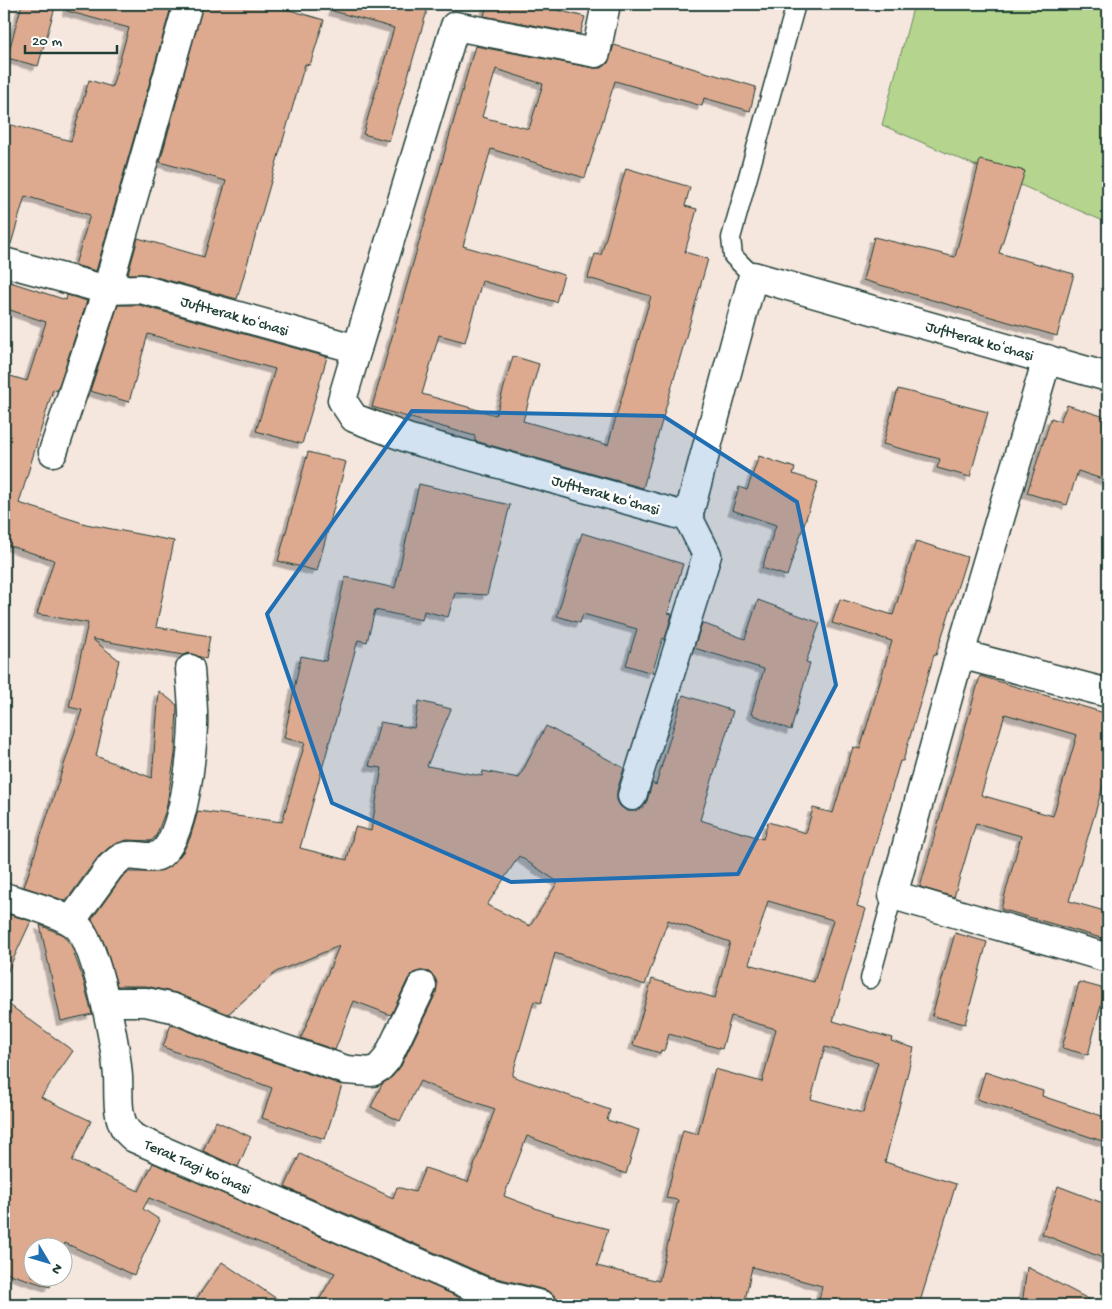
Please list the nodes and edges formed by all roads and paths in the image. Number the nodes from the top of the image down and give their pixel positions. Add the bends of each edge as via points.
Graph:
1 (188, 4) edge
2 (606, 4) edge
3 (796, 4) edge
4 (4, 262) edge
5 (753, 276) junction
6 (107, 290) junction
7 (357, 349) junction
8 (1047, 359) junction
9 (1108, 377) edge
10 (53, 452) dead end
11 (688, 517) junction
12 (960, 654) junction
13 (190, 668) dead end
14 (1108, 693) edge
15 (632, 796) dead end
16 (893, 895) junction
17 (4, 897) edge
18 (71, 921) junction
19 (1108, 958) edge
20 (870, 979) dead end
21 (422, 986) dead end
22 (106, 1002) junction
23 (542, 1305) edge

1 - 6 street
2 - 7 street via 596,53 455,26
3 - 5 lane via 731,238 733,256
4 - 6 street, Juftterak koʻchasi
5 - 8 street, Juftterak koʻchasi
5 - 11 street
6 - 7 street, Juftterak koʻchasi via 141,289
6 - 10 street
7 - 11 street, Juftterak koʻchasi via 342,400 354,418 410,439
8 - 9 street, Juftterak koʻchasi
8 - 12 street
11 - 15 street via 707,555
12 - 14 street
12 - 16 street
13 - 18 street via 194,725 188,780 170,844 156,857 124,856 111,866
16 - 19 street
16 - 20 lane
17 - 18 street, Terak Tagi koʻchasi
18 - 22 street, Terak Tagi koʻchasi via 87,940
21 - 22 street via 387,1058 372,1072 346,1070 173,1008 146,1002
22 - 23 street, Terak Tagi koʻchasi via 118,1072 121,1118 125,1130 134,1138 483,1291

